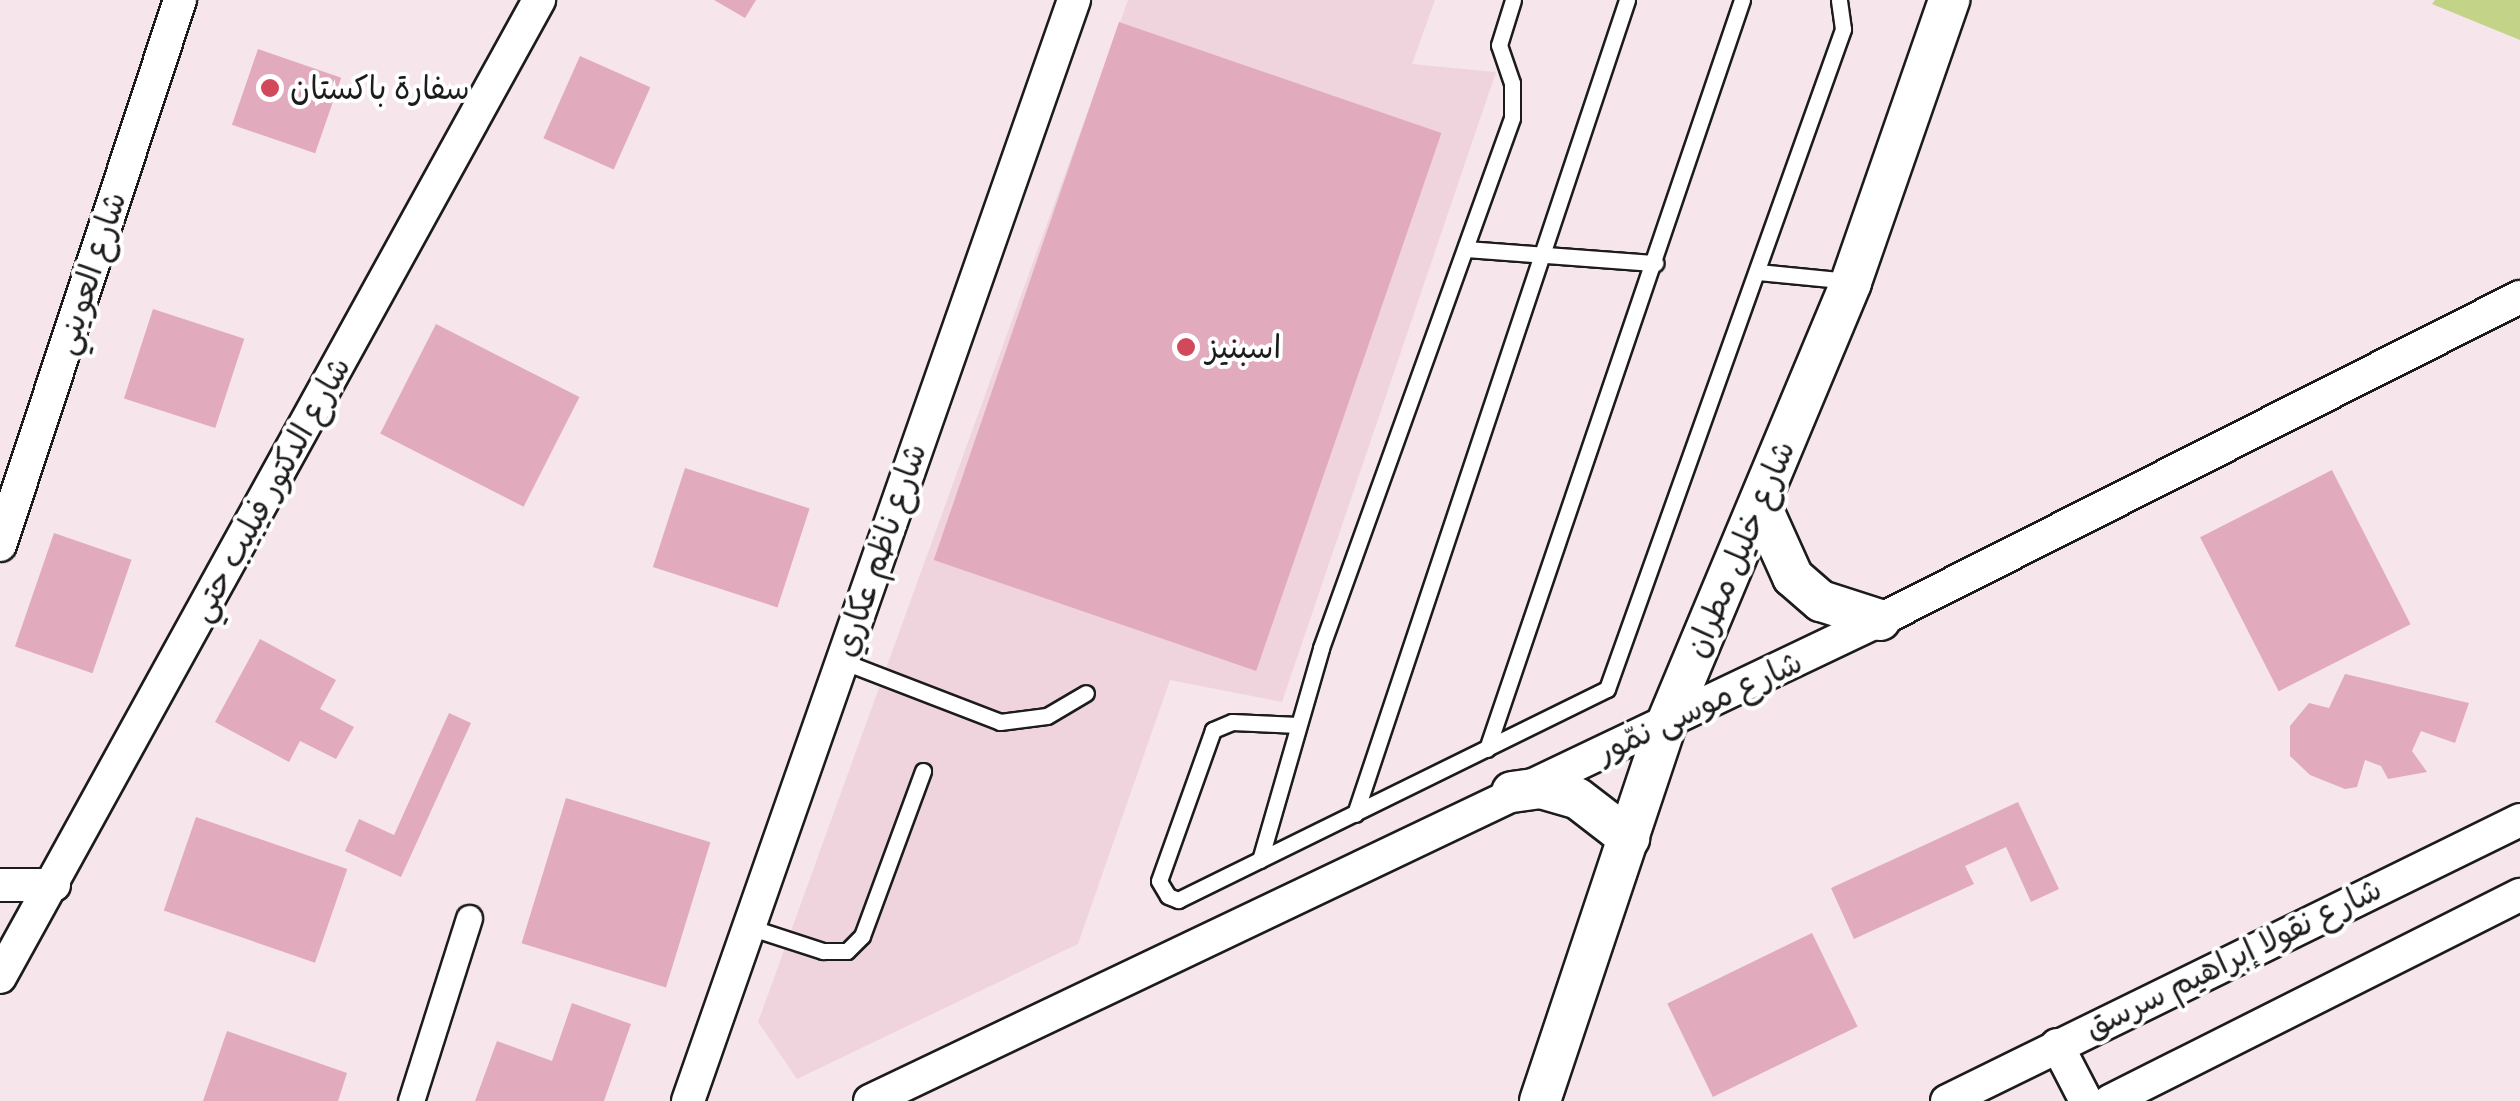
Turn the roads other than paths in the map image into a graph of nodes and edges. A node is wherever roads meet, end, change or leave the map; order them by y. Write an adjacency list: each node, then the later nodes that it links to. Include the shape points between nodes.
1 (180, 0): 16 (street, شارع العويني)
2 (539, 0): 29 (street, شارع الدكتور فيليب حتي)
3 (1074, 0): 18 (street, شارع ناظم عكاري)
4 (1513, 0): 9 (lane, via 1499,44 1512,84 1512,118)
5 (1627, 0): 10 (lane)
6 (1742, 0): 11 (lane)
7 (1839, 0): 12 (lane, via 1842,28)
8 (1949, 0): 13 (street, شارع خليل مطران)
9 (1467, 250): 10 (lane); 21 (lane)
10 (1542, 255): 11 (lane); 25 (lane)
11 (1655, 264): 22 (lane)
12 (1758, 272): 13 (lane); 22 (lane, via 1613,680 1600,694)
13 (1850, 282): 15 (street, شارع خليل مطران)
14 (2520, 297): 17 (street, شارع موسى نمّور)
15 (1760, 504): 17 (street, via 1793,577 1822,601); 20 (street, شارع خليل مطران)
16 (0, 545)
17 (1880, 620): 20 (street, شارع موسى نمّور)
18 (842, 661): 19 (lane, via 1000,722 1047,716); 33 (street, شارع ناظم عكاري)
19 (1086, 693)
20 (1666, 725): 24 (street, شارع موسى نمّور); 27 (street, شارع خليل مطران)
21 (1298, 726): 28 (lane); 28 (lane, via 1232,722 1213,730 1160,887 1178,900)
22 (1488, 749): 25 (lane)
23 (923, 770): 33 (lane, via 862,936 848,951 823,951)
24 (1512, 792): 27 (street, via 1541,788 1577,798); 38 (street, شارع موسى نمّور)
25 (1356, 814): 28 (lane)
26 (2520, 820): 35 (street, شارع نقولا إبراهيم سرسق)
27 (1629, 838): 39 (street, شارع خليل مطران)
28 (1260, 860)
29 (54, 885): 30 (street); 34 (street, شارع الدكتور فيليب حتي)
30 (0, 886)
31 (2520, 895): 42 (street)
32 (469, 918): 36 (street)
33 (749, 926): 37 (street, شارع ناظم عكاري)
34 (0, 978)
35 (2056, 1045): 40 (street, شارع نقولا إبراهيم سرسق); 41 (street)
36 (411, 1101)
37 (688, 1101)
38 (870, 1101)
39 (1540, 1101)
40 (1947, 1101)
41 (2086, 1101)
42 (2110, 1101)

